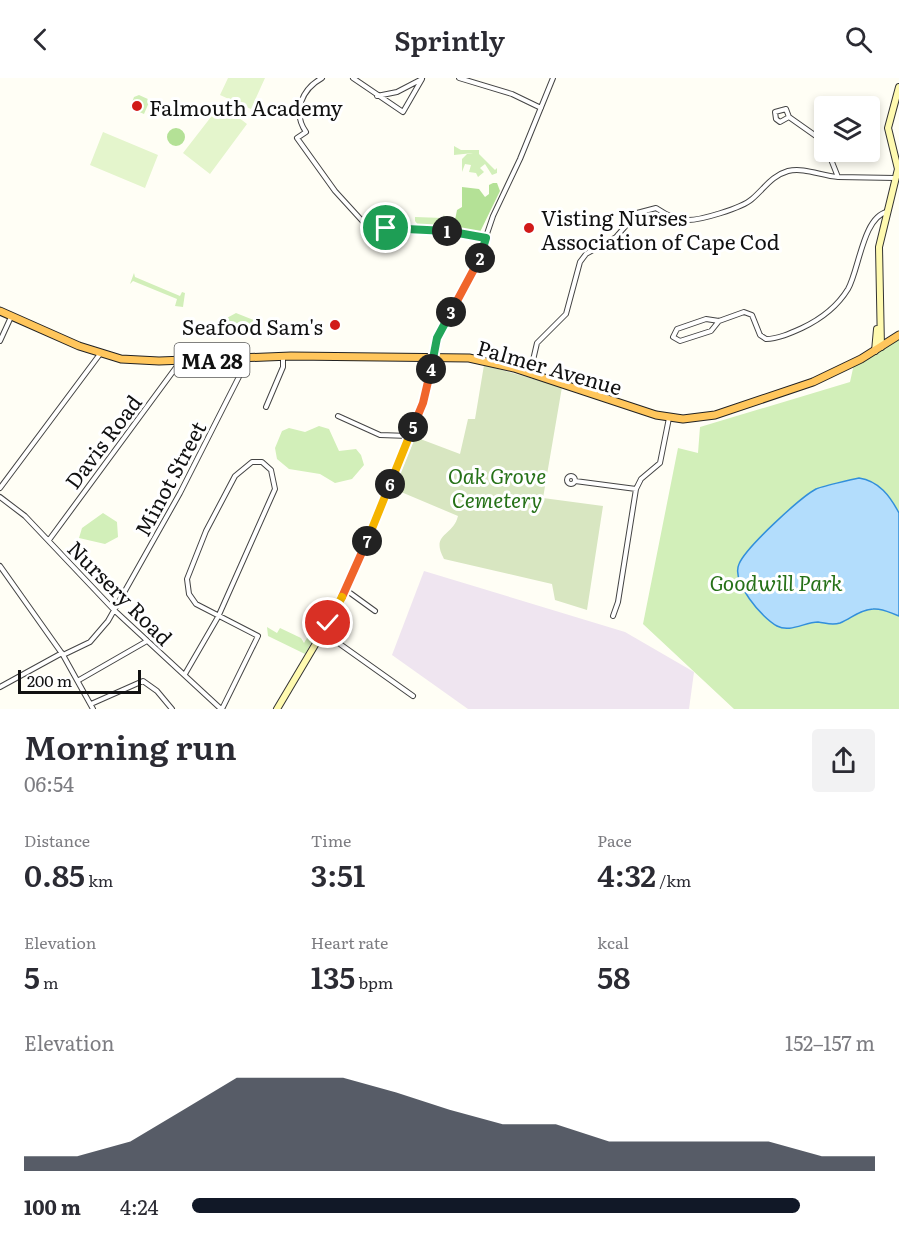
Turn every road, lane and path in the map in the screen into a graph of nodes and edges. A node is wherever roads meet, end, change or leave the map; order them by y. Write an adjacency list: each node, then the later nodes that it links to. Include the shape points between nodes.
1 (322, 78): 15 (street, via 302,99 300,116 306,132 297,138 358,219 369,226 459,232)
2 (353, 78): 7 (street)
3 (423, 78): 7 (street, via 397,92); 7 (street, via 403,112)
4 (459, 78): 8 (street, via 512,94)
5 (553, 78): 8 (street)
6 (899, 87): 13 (main road, via 888,128 898,169)
7 (377, 96)
8 (541, 108): 15 (street)
9 (789, 117): 10 (street)
10 (814, 135)
11 (832, 162): 12 (street)
12 (838, 177): 13 (street); 27 (street, via 787,171 763,186 750,201 695,220 675,218 656,208 637,213 616,237 586,254 580,262 566,314 537,343)
13 (896, 178): 14 (main road)
14 (888, 212): 18 (street, via 881,214 866,234 853,278 841,299 815,322 766,339 749,313); 21 (main road, via 879,248 882,321 875,339)
15 (486, 238): 25 (street, via 470,281 439,333)
16 (0, 311): 17 (highway, Palmer Avenue / MA 28)
17 (11, 316): 20 (street); 22 (highway, Palmer Avenue / MA 28)
18 (719, 321): 18 (street, via 700,321 677,329 673,337 680,341 711,331)
19 (899, 335): 21 (highway, MA 28)
20 (0, 341)
21 (878, 349): 30 (highway, Palmer Avenue / MA 28, via 813,382 734,409 699,418)
22 (100, 354): 26 (highway, Palmer Avenue / MA 28); 33 (street)
23 (283, 357): 24 (highway, Palmer Avenue / MA 28); 25 (highway, Palmer Avenue / MA 28); 28 (street, via 283,367)
24 (248, 358): 26 (highway, Palmer Avenue / MA 28); 39 (street, Minot Street, via 180,493)
25 (433, 359): 27 (highway, Palmer Avenue / MA 28, via 482,360); 31 (main road, via 425,395)
26 (180, 361): 36 (street, Davis Road)
27 (530, 373): 30 (highway, Palmer Avenue / MA 28)
28 (266, 407)
29 (338, 416): 31 (street, via 380,435)
30 (669, 418): 34 (street, via 660,463 641,479)
31 (409, 436): 38 (main road)
32 (575, 481): 34 (street)
33 (0, 488)
34 (636, 489): 41 (street)
35 (0, 497): 36 (street, Nursery Road)
36 (49, 540): 39 (street, Nursery Road)
37 (0, 566): 45 (street)
38 (346, 590): 40 (street); 43 (main road)
39 (114, 610): 44 (street, Nursery Road); 45 (street, Minot Street, via 94,639)
40 (375, 611)
41 (613, 616)
42 (218, 617): 42 (street, via 191,598 188,570 235,476 252,462 262,462 271,470 275,489); 46 (street); 52 (street, via 258,636)
43 (323, 632): 49 (street); 53 (main road)
44 (147, 641): 46 (street, Nursery Road); 47 (street)
45 (63, 654): 47 (street); 48 (street, Minot Street)
46 (185, 674): 52 (street, Nursery Road)
47 (79, 680): 50 (street)
48 (0, 687)
49 (413, 696)
50 (92, 707): 51 (street, via 143,681)
51 (172, 709)
52 (222, 709)
53 (277, 709)

